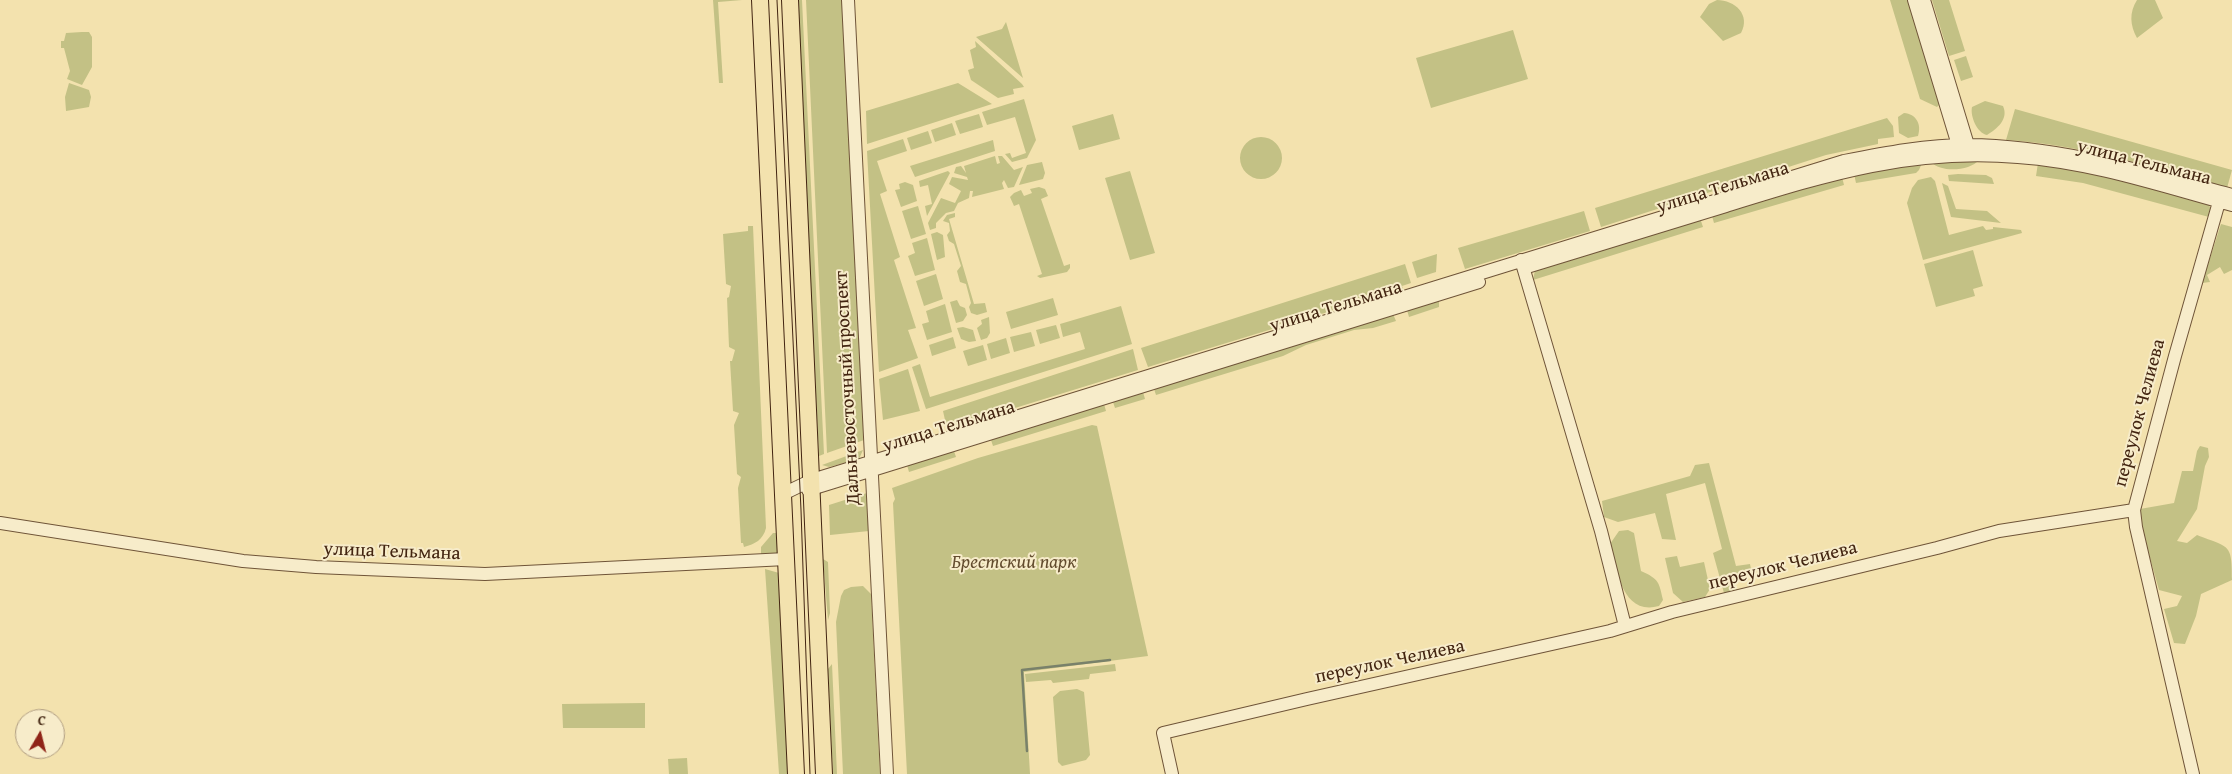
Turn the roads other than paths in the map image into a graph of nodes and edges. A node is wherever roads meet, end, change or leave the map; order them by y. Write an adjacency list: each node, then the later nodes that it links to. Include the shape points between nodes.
1 (760, 0): 12 (main road)
2 (790, 0): 11 (main road)
3 (848, 0): 10 (street, Дальневосточный проспект)
4 (1914, 0): 6 (street)
5 (1924, 0): 6 (street)
6 (1964, 148): 7 (street, улица Тельмана, via 2062,162); 9 (street, улица Тельмана, via 1891,152 1844,161)
7 (2224, 197): 8 (street, улица Тельмана); 13 (street, переулок Челиева)
8 (2232, 205)
9 (1522, 264): 10 (street, улица Тельмана); 16 (street, via 1601,530)
10 (872, 466): 11 (street, улица Тельмана); 19 (street, Дальневосточный проспект)
11 (812, 484): 12 (street, улица Тельмана); 18 (main road)
12 (783, 494): 15 (main road)
13 (2134, 510): 16 (street, переулок Челиева, via 1972,537); 21 (street)
14 (0, 523): 15 (street, улица Тельмана, via 243,561 316,568 485,574)
15 (786, 559): 17 (main road)
16 (1625, 626): 20 (street, переулок Челиева, via 1163,733)
17 (796, 774)
18 (824, 774)
19 (886, 774)
20 (1172, 774)
21 (2193, 774)

